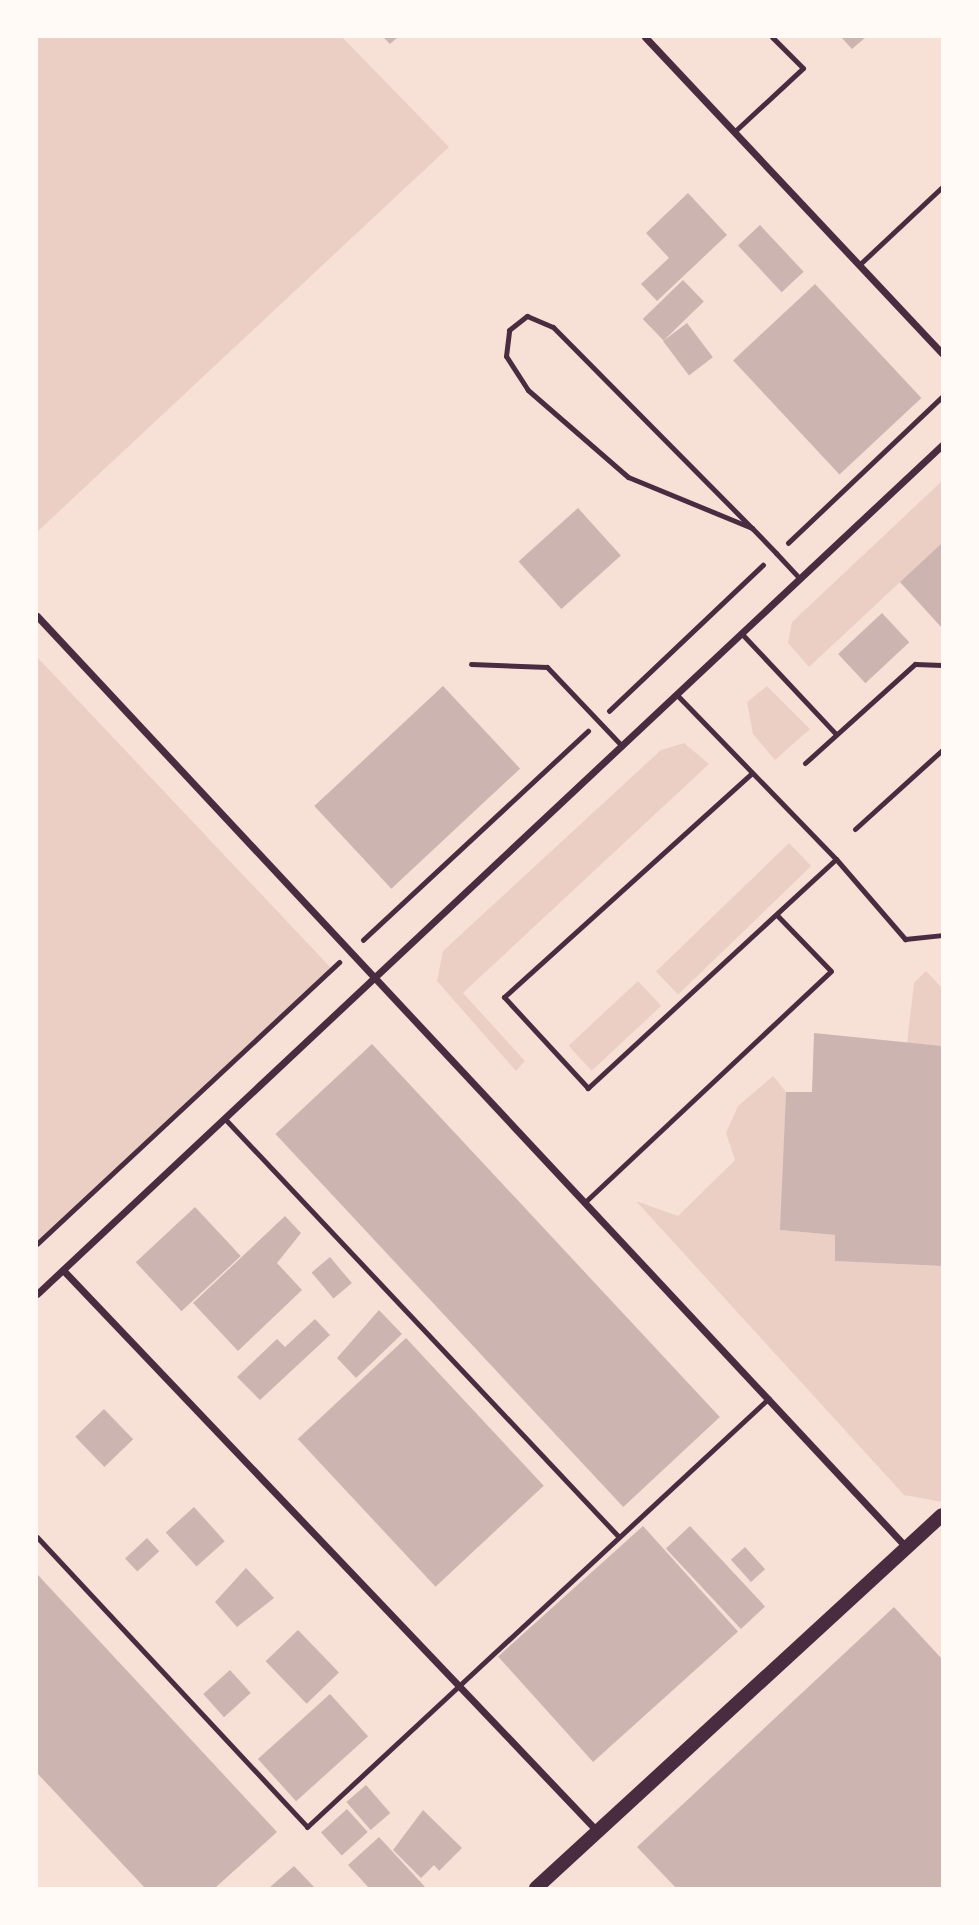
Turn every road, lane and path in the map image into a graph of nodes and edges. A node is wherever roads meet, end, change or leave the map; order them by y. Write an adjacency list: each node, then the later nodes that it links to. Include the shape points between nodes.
1 (645, 37): 3 (street)
2 (772, 37): 3 (lane, via 803,68)
3 (734, 132): 5 (street)
4 (942, 187): 5 (lane)
5 (859, 265): 6 (street)
6 (942, 353)
7 (942, 397): 10 (path)
8 (942, 445): 11 (street)
9 (752, 528): 9 (lane, via 554,327 527,316 509,330 506,356 528,390 628,477); 10 (lane)
10 (776, 553): 11 (lane); 17 (path)
11 (800, 579): 13 (street)
12 (37, 617): 27 (street)
13 (742, 634): 16 (street); 18 (lane)
14 (471, 664): 17 (lane, via 547,667)
15 (942, 664): 18 (lane, via 915,664)
16 (677, 695): 19 (street); 22 (lane)
17 (597, 722): 19 (lane); 27 (path)
18 (836, 734): 21 (lane)
19 (622, 746): 28 (street)
20 (942, 750): 23 (lane)
21 (804, 763)
22 (752, 773): 24 (lane); 25 (lane, via 504,997 588,1088)
23 (855, 829)
24 (835, 859): 25 (lane); 26 (lane, via 905,939)
25 (778, 915): 30 (lane, via 831,971)
26 (942, 935)
27 (349, 953): 28 (street); 31 (path)
28 (376, 977): 29 (street); 30 (street)
29 (226, 1120): 32 (street); 36 (lane)
30 (585, 1202): 34 (street)
31 (37, 1244)
32 (63, 1270): 33 (street); 39 (street)
33 (37, 1294)
34 (769, 1398): 36 (lane); 38 (street)
35 (942, 1516): 38 (main road)
36 (618, 1536): 39 (lane)
37 (37, 1537): 39 (lane, via 307,1827)
38 (907, 1548): 40 (main road)
39 (461, 1686): 40 (street)
40 (597, 1830): 41 (main road)
41 (536, 1888)

